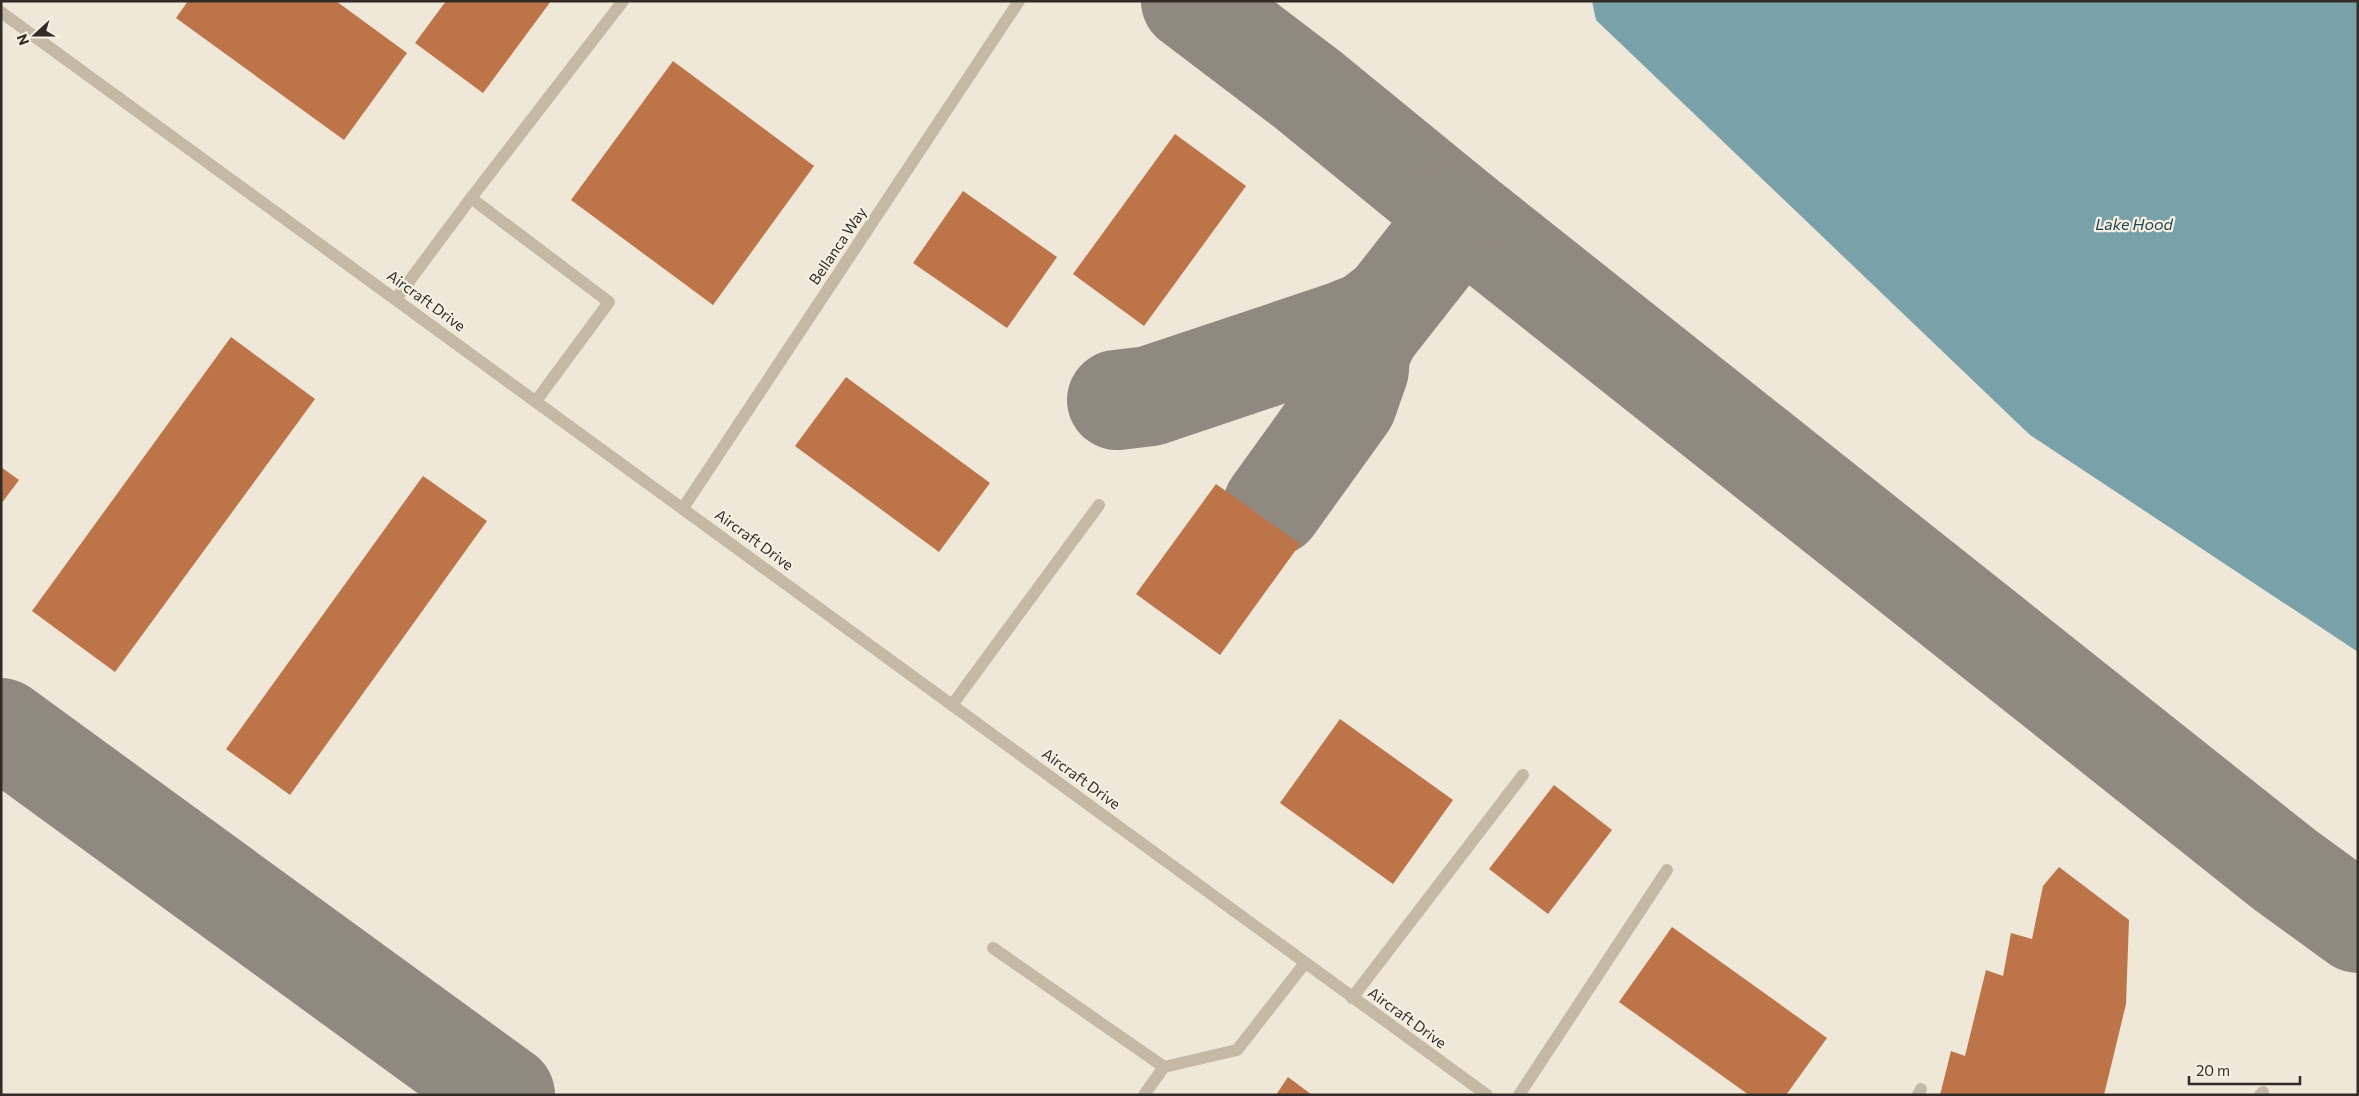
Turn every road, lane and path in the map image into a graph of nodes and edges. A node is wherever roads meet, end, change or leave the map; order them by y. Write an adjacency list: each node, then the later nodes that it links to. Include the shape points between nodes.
1 (623, 1): 4 (street)
2 (1020, 1): 8 (street, Bellanca Way)
3 (1, 12): 5 (street, Aircraft Drive)
4 (471, 198): 5 (street); 6 (street, via 608,302)
5 (396, 300): 6 (street, Aircraft Drive)
6 (536, 401): 8 (street, Aircraft Drive)
7 (1099, 505): 9 (street)
8 (683, 508): 9 (street, Aircraft Drive)
9 (952, 705): 13 (street, Aircraft Drive)
10 (1523, 775): 14 (street)
11 (1667, 870): 18 (street)
12 (993, 948): 15 (street)
13 (1305, 963): 14 (street, Aircraft Drive); 15 (street, via 1237,1050)
14 (1352, 998): 17 (street, Aircraft Drive)
15 (1164, 1067): 16 (street)
16 (1144, 1095)
17 (1487, 1095)
18 (1519, 1095)

